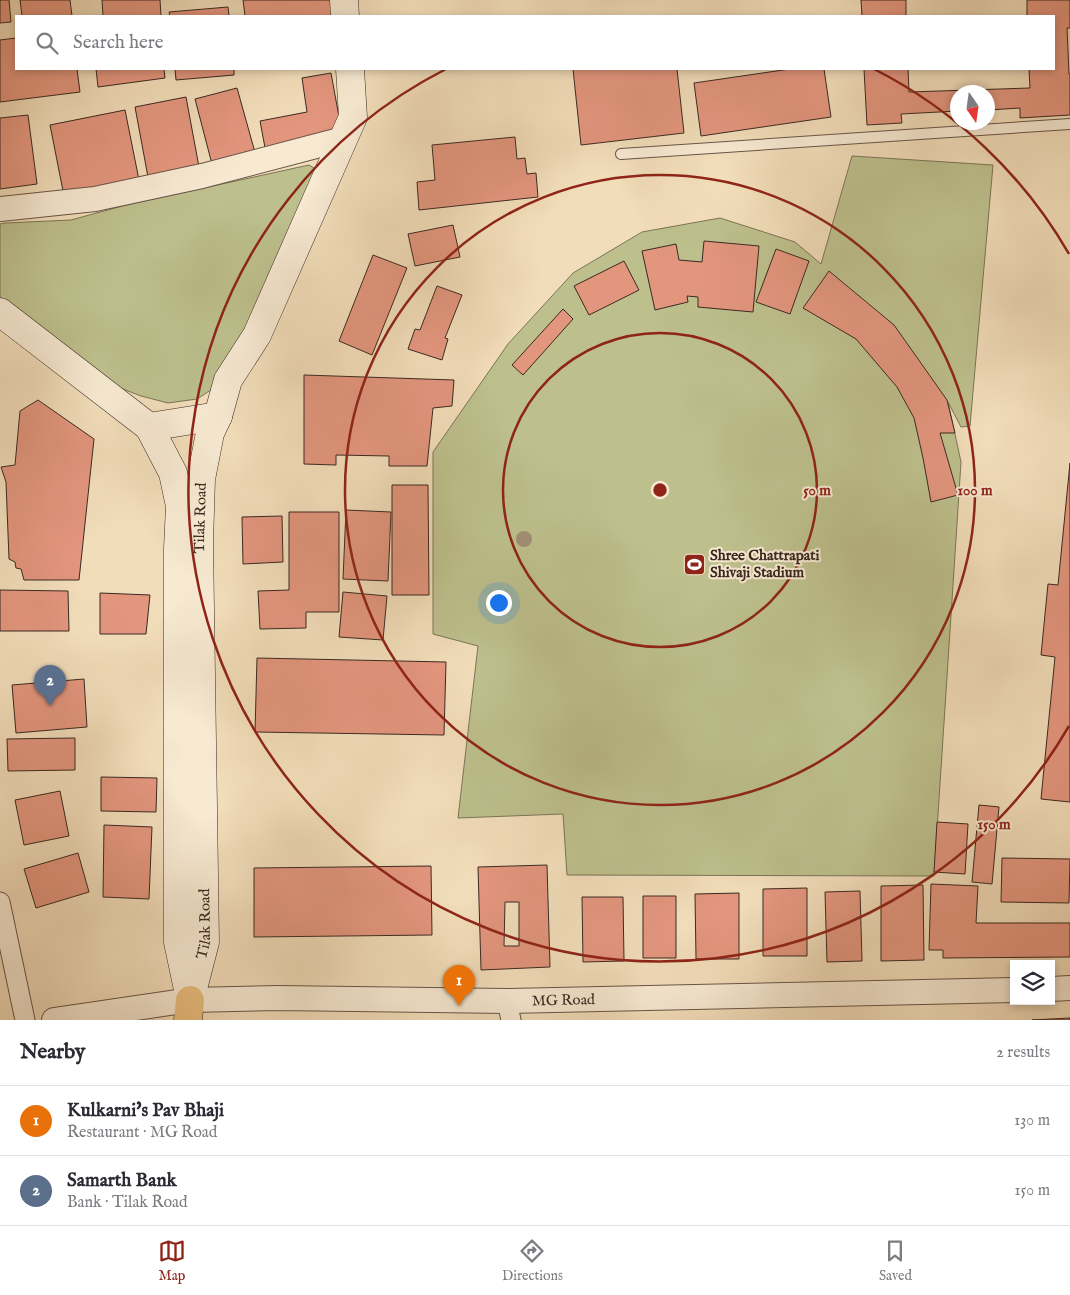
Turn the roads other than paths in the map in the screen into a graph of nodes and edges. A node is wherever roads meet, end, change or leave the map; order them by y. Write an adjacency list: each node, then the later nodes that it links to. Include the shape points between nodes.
1 (344, 0): 2 (main road)
2 (345, 15)
3 (350, 70): 5 (main road, Tilak Road, via 353,117)
4 (1070, 124): 6 (lane)
5 (343, 139): 7 (street, via 202,176 95,199); 9 (main road, Tilak Road, via 257,336 228,380)
6 (621, 154)
7 (0, 209)
8 (0, 312): 10 (main road, Tilak Road)
9 (218, 416): 10 (main road); 15 (main road, Tilak Road, via 210,433 201,479 204,942)
10 (149, 427): 15 (main road, Tilak Road, via 173,473 180,506 178,942)
11 (0, 902): 17 (street)
12 (1070, 988): 13 (street)
13 (1055, 989)
14 (1010, 990): 16 (street, MG Road)
15 (189, 1010): 16 (street, MG Road, via 278,998); 18 (street, MG Road)
16 (509, 1010)
17 (25, 1020)
18 (54, 1020)

